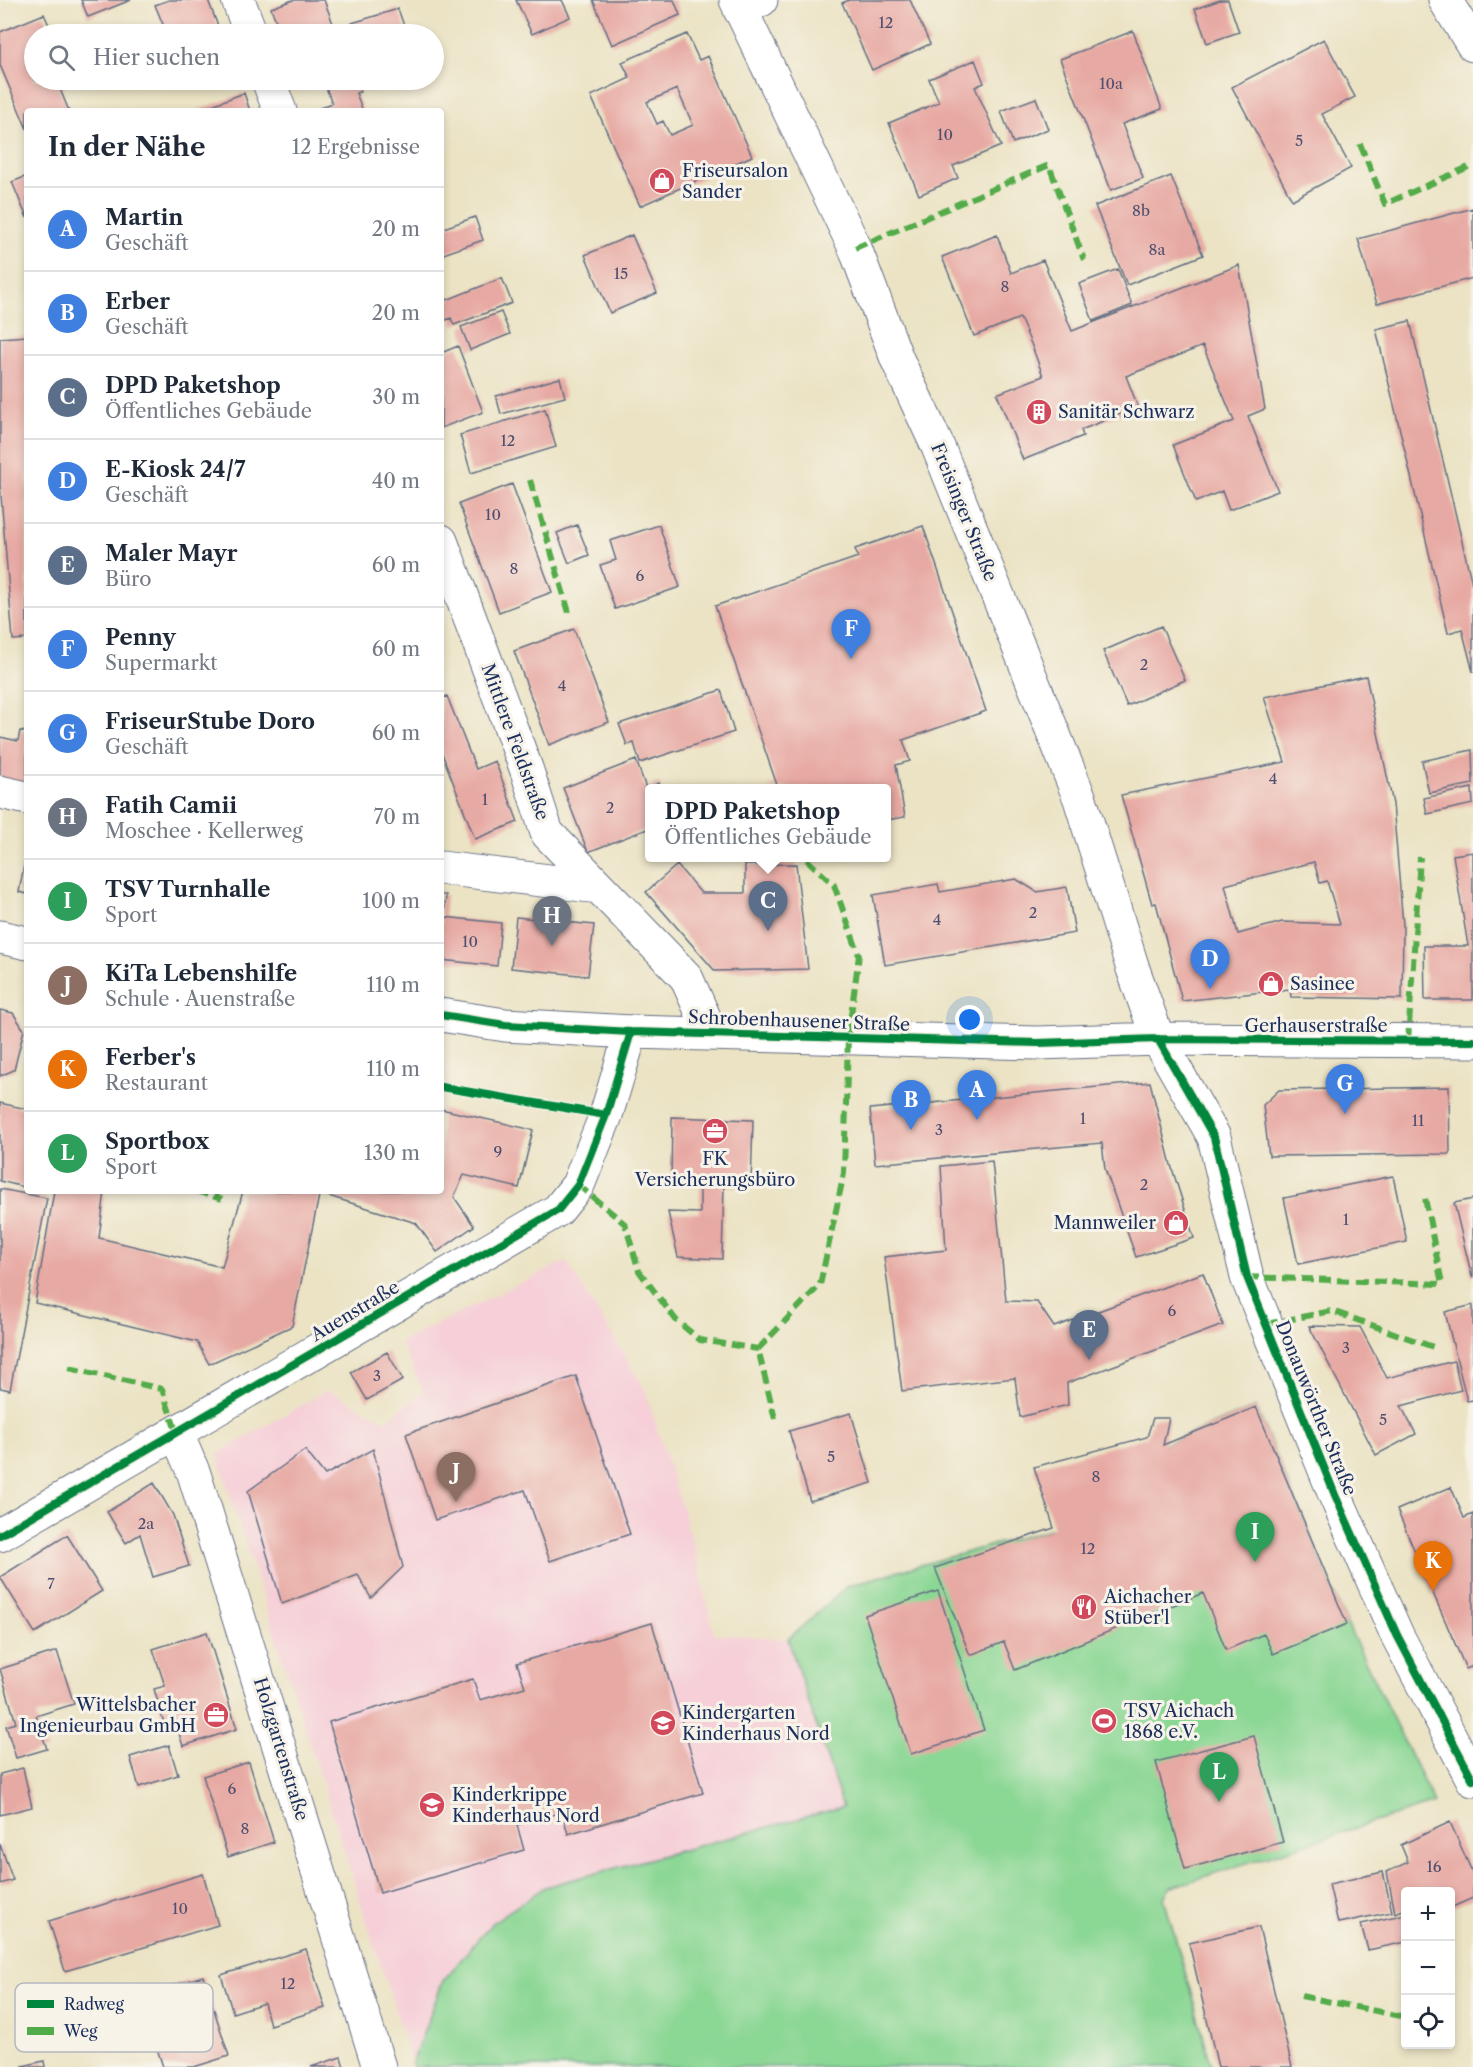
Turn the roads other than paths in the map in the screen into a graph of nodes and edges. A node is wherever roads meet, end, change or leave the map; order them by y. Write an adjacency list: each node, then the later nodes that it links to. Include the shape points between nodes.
1 (238, 0): 4 (main road)
2 (1445, 0): 5 (main road)
3 (746, 3): 18 (main road, Freisinger Straße, via 855,248 897,359 938,447 1066,762)
4 (247, 24)
5 (1473, 45)
6 (272, 90): 7 (main road)
7 (279, 108)
8 (444, 549): 12 (main road, Mittlere Feldstraße, via 547,833)
9 (0, 792): 10 (main road)
10 (24, 797)
11 (444, 868): 12 (main road)
12 (599, 887): 17 (main road, Mittlere Feldstraße, via 686,977)
13 (0, 937): 14 (main road)
14 (24, 942)
15 (444, 1016): 16 (main road, Schrobenhausener Straße, via 505,1026)
16 (632, 1032): 17 (main road, Schrobenhausener Straße); 20 (main road, Auenstraße, via 606,1115 578,1185 558,1210)
17 (711, 1033): 18 (main road, Schrobenhausener Straße, via 1038,1043)
18 (1158, 1039): 19 (main road, Gerhauserstraße); 22 (main road, Donauwörther Straße, via 1214,1137 1247,1277 1335,1495 1397,1635)
19 (1473, 1041)
20 (177, 1434): 21 (main road, Auenstraße); 23 (main road, Holzgartenstraße, via 198,1485)
21 (0, 1535)
22 (1473, 1780)
23 (379, 2067)

